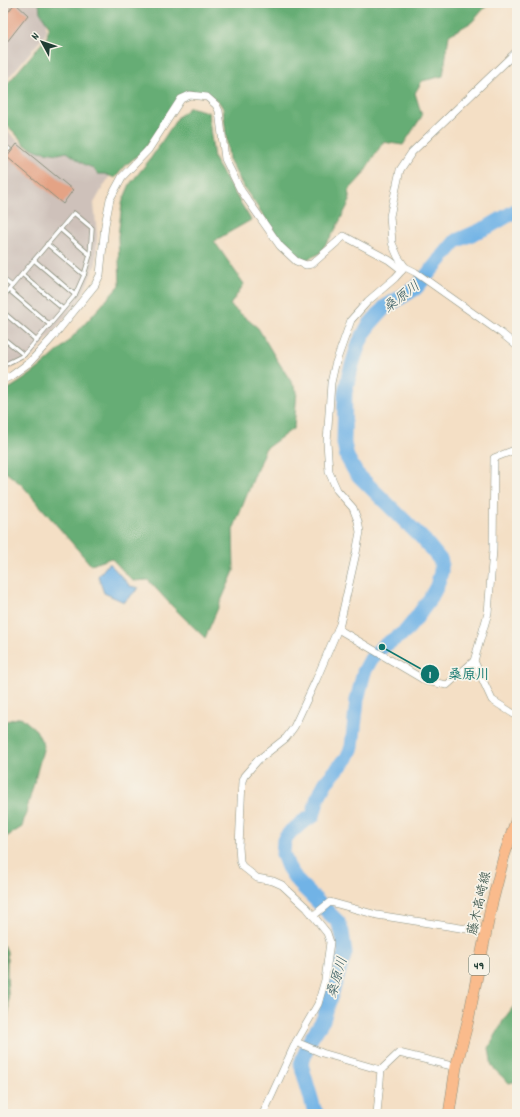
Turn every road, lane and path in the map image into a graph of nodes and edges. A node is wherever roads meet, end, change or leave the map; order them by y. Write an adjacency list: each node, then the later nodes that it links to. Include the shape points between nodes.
1 (517, 51): 8 (street, via 402,164 390,216 392,243)
2 (3, 145): 3 (lane)
3 (9, 149)
4 (60, 229): 5 (lane); 6 (lane); 6 (lane, via 74,212 92,228)
5 (47, 244): 7 (lane); 10 (lane)
6 (90, 255): 10 (lane)
7 (34, 260): 9 (lane); 14 (lane)
8 (403, 269): 21 (street, via 415,272); 24 (street, via 344,236 312,264 306,265 296,261 280,246 240,189 230,170 225,159 216,105 207,97 190,95 181,99 148,150 122,177 110,199 100,275 95,285 58,332 30,362); 26 (street, via 351,320 331,383 327,442 329,472 337,490 353,508 360,532)
9 (22, 274): 12 (lane); 16 (lane)
10 (84, 275): 14 (lane)
11 (3, 278): 12 (lane)
12 (12, 286): 13 (lane)
13 (9, 290): 15 (lane); 18 (lane)
14 (76, 295): 16 (lane)
15 (3, 297)
16 (63, 309): 18 (lane)
17 (3, 312): 20 (lane)
18 (50, 325): 20 (lane)
19 (3, 338): 22 (lane)
20 (37, 341): 22 (lane)
21 (517, 346)
22 (24, 355): 23 (lane)
23 (3, 364)
24 (3, 380)
25 (517, 448): 27 (street, via 494,458 493,550 488,613)
26 (338, 629): 27 (street, via 426,681 447,685); 30 (street, via 294,727 286,738 258,760 242,781 239,847 242,866 257,878 282,885)
27 (474, 661): 28 (street, via 492,700)
28 (517, 716)
29 (517, 818): 31 (main road, 藤木高崎線 / 49, via 504,856)
30 (313, 916): 31 (street, via 330,902 377,915); 32 (street, via 327,933 330,942 318,1004)
31 (486, 932): 33 (main road, 藤木高崎線 / 49)
32 (296, 1042): 34 (street, via 322,1053); 35 (street)
33 (456, 1067): 34 (street, via 399,1053); 37 (main road, 藤木高崎線 / 49)
34 (381, 1070): 36 (street)
35 (263, 1114)
36 (377, 1114)
37 (449, 1114)

